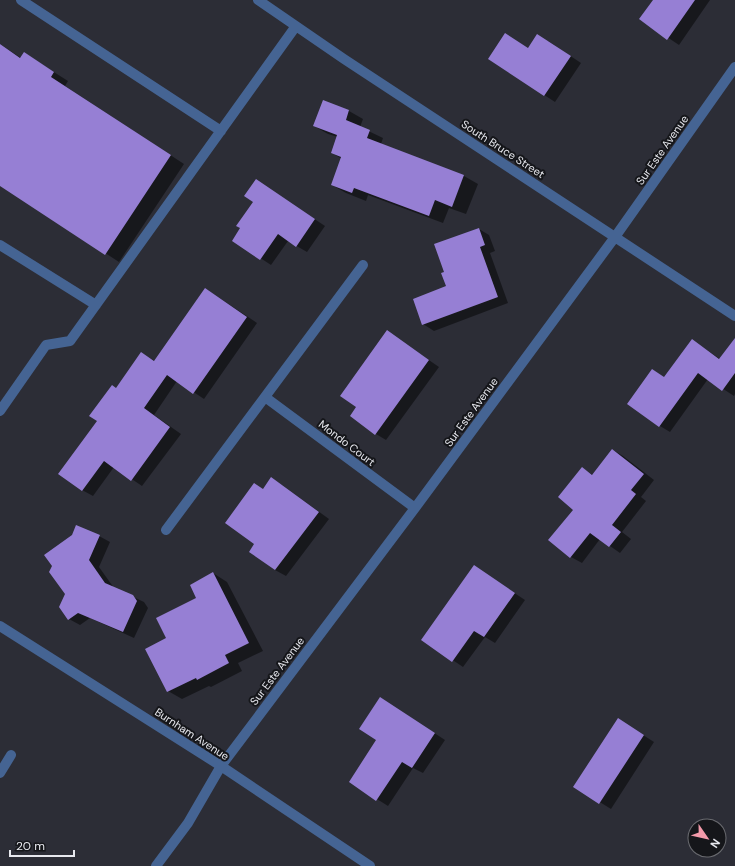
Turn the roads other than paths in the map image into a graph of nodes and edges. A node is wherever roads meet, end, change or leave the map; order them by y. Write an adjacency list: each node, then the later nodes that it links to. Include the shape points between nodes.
1 (21, 0): 5 (street)
2 (258, 0): 3 (street, South Bruce Street)
3 (296, 26): 5 (street); 6 (street, South Bruce Street)
4 (735, 68): 6 (street, Sur Este Avenue)
5 (221, 132): 9 (street)
6 (615, 237): 10 (street, South Bruce Street); 13 (street, Sur Este Avenue)
7 (0, 245): 9 (street)
8 (363, 265): 11 (street)
9 (96, 305): 12 (street, via 70,341 46,345)
10 (735, 316)
11 (265, 397): 13 (street, Mondo Court); 14 (street)
12 (0, 411)
13 (415, 508): 17 (street, Sur Este Avenue)
14 (166, 530)
15 (0, 626): 17 (street, Burnham Avenue)
16 (11, 755): 18 (street)
17 (221, 766): 19 (street, Sur Este Avenue, via 188,824); 20 (street, Burnham Avenue)
18 (0, 773)
19 (156, 866)
20 (370, 866)

